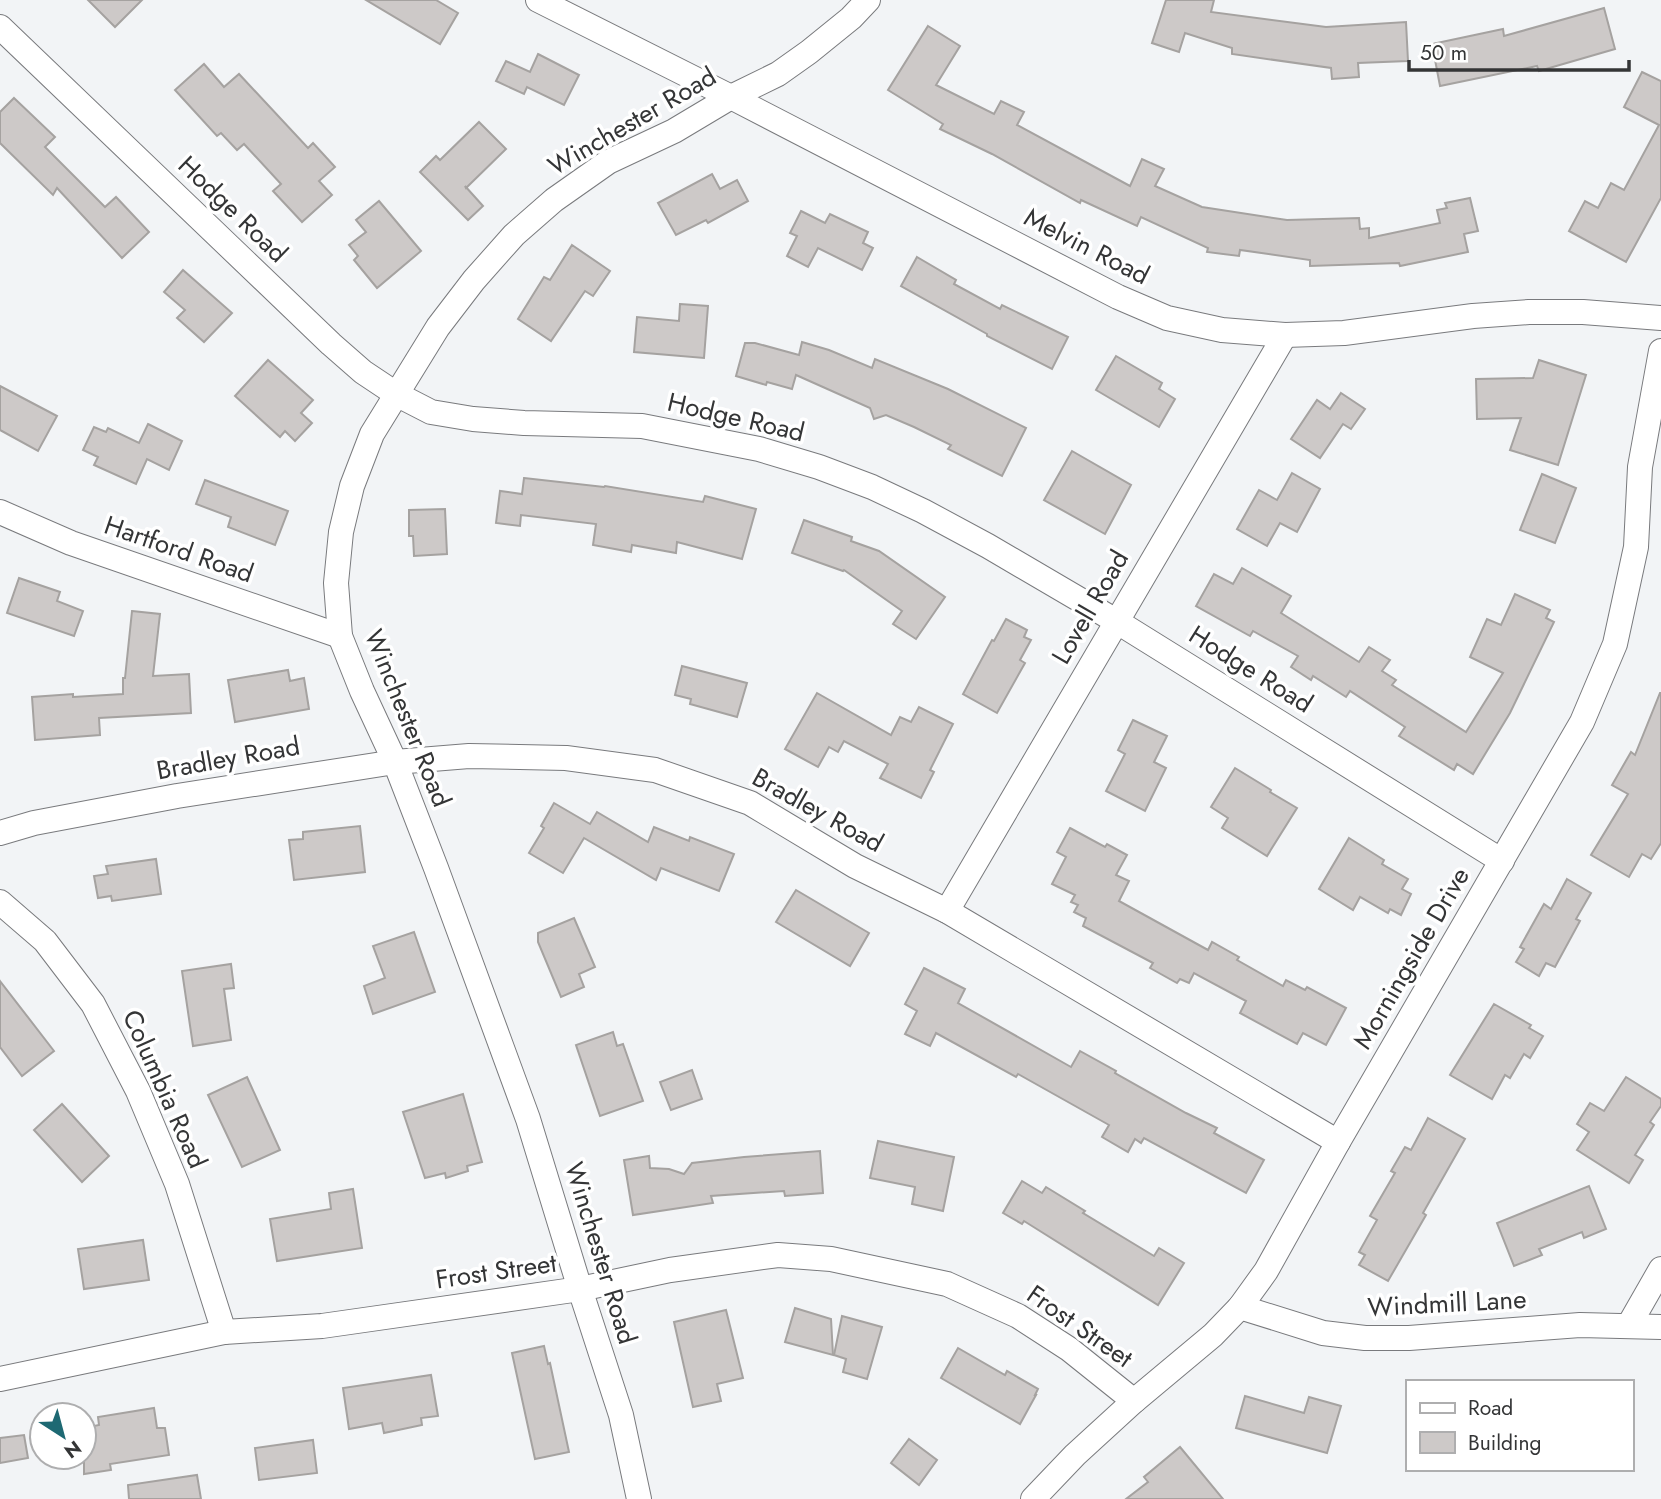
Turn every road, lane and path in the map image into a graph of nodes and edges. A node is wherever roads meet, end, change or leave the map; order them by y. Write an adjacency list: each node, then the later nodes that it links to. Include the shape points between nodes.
1 (538, 0): 4 (street, Melvin Road)
2 (869, 0): 4 (street, Winchester Road, via 778,74)
3 (0, 27): 8 (street, Hodge Road, via 331,344)
4 (731, 97): 6 (street, Melvin Road, via 1118,297 1167,318 1222,330); 8 (street, Winchester Road, via 608,162 514,235 438,327)
5 (1661, 318): 6 (street, Melvin Road, via 1529,312 1344,333)
6 (1285, 335): 10 (street, Lovell Road)
7 (1661, 351): 14 (street, Morningside Drive, via 1640,467 1636,547 1615,644 1582,722)
8 (396, 394): 10 (street, Hodge Road, via 431,412 463,418 642,426 759,449 819,467 923,511); 11 (street, Winchester Road, via 372,434 341,531 336,583)
9 (0, 512): 11 (street, Hartford Road, via 71,543)
10 (1116, 621): 14 (street, Hodge Road); 16 (street, Lovell Road)
11 (340, 636): 12 (street, Winchester Road)
12 (395, 762): 13 (street, Bradley Road, via 177,796); 16 (street, Bradley Road, via 469,756 566,758 655,771 750,803 855,866); 19 (street, Winchester Road, via 528,1119)
13 (0, 833)
14 (1502, 861): 17 (street, Morningside Drive)
15 (0, 902): 23 (street, Columbia Road, via 45,941 93,1004 138,1091 177,1184)
16 (947, 911): 17 (street, Bradley Road)
17 (1338, 1142): 20 (street, Morningside Drive, via 1266,1271)
18 (1661, 1269): 21 (street)
19 (580, 1289): 23 (street, Frost Street, via 322,1326); 25 (street, Frost Street, via 778,1255 831,1259 947,1284 1018,1316 1069,1349); 26 (street, Winchester Road, via 621,1415)
20 (1240, 1307): 21 (street, Windmill Lane, via 1323,1333 1365,1338); 25 (street, Morningside Drive)
21 (1629, 1325): 22 (street, Windmill Lane)
22 (1661, 1327)
23 (224, 1332): 24 (street, Frost Street)
24 (0, 1379)
25 (1134, 1401): 27 (street, Morningside Drive)
26 (639, 1499)
27 (1033, 1499)

